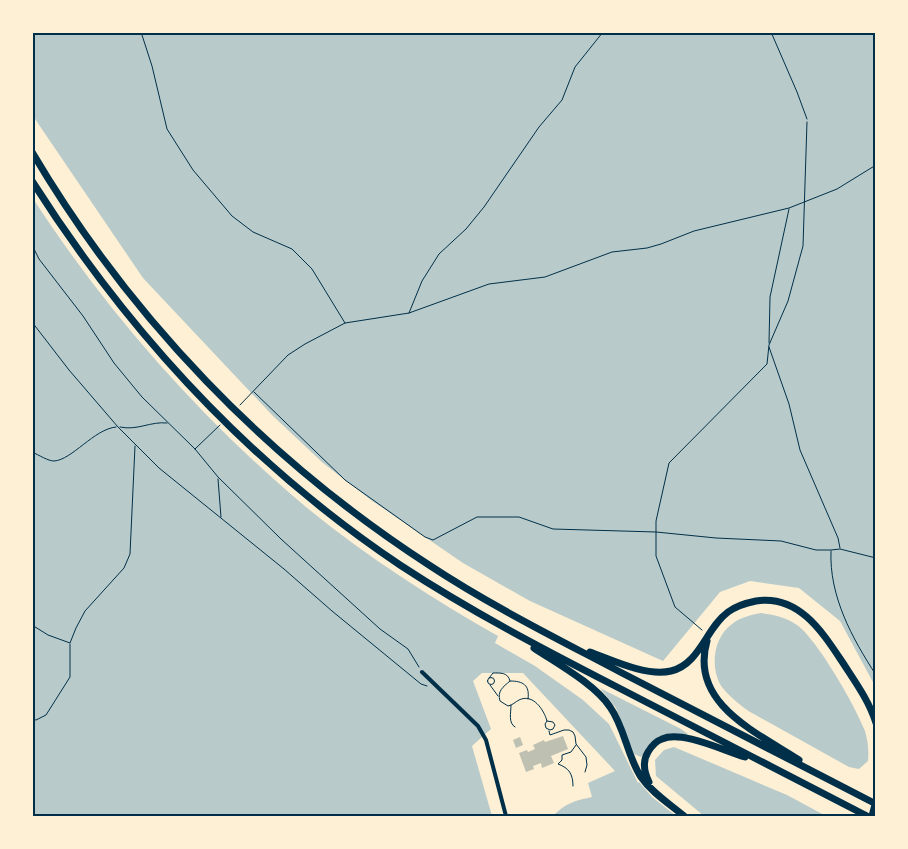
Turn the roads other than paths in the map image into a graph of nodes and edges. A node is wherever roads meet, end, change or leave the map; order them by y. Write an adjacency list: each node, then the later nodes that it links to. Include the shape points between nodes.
1 (32, 152): 5 (highway, via 68,209 158,329 244,418 314,481 398,544 481,597)
2 (32, 181): 3 (highway, via 114,298 162,356 233,429 303,491 374,546)
3 (501, 626): 8 (highway); 10 (highway, via 607,702 638,771)
4 (708, 635): 5 (highway, via 684,664 661,673 638,669); 7 (highway, via 726,614 745,604 770,601 793,607 810,619 831,645 861,690); 9 (highway, via 703,658 705,675 717,701 733,716)
5 (566, 644): 9 (highway)
6 (422, 672): 12 (street, via 478,726 486,740)
7 (876, 723)
8 (766, 764): 10 (highway, via 689,739 668,737 655,743 644,761 645,774); 14 (highway)
9 (832, 782): 11 (highway)
10 (656, 792): 13 (highway)
11 (876, 802): 15 (highway)
12 (506, 816)
13 (684, 816)
14 (865, 816)
15 (872, 816)

